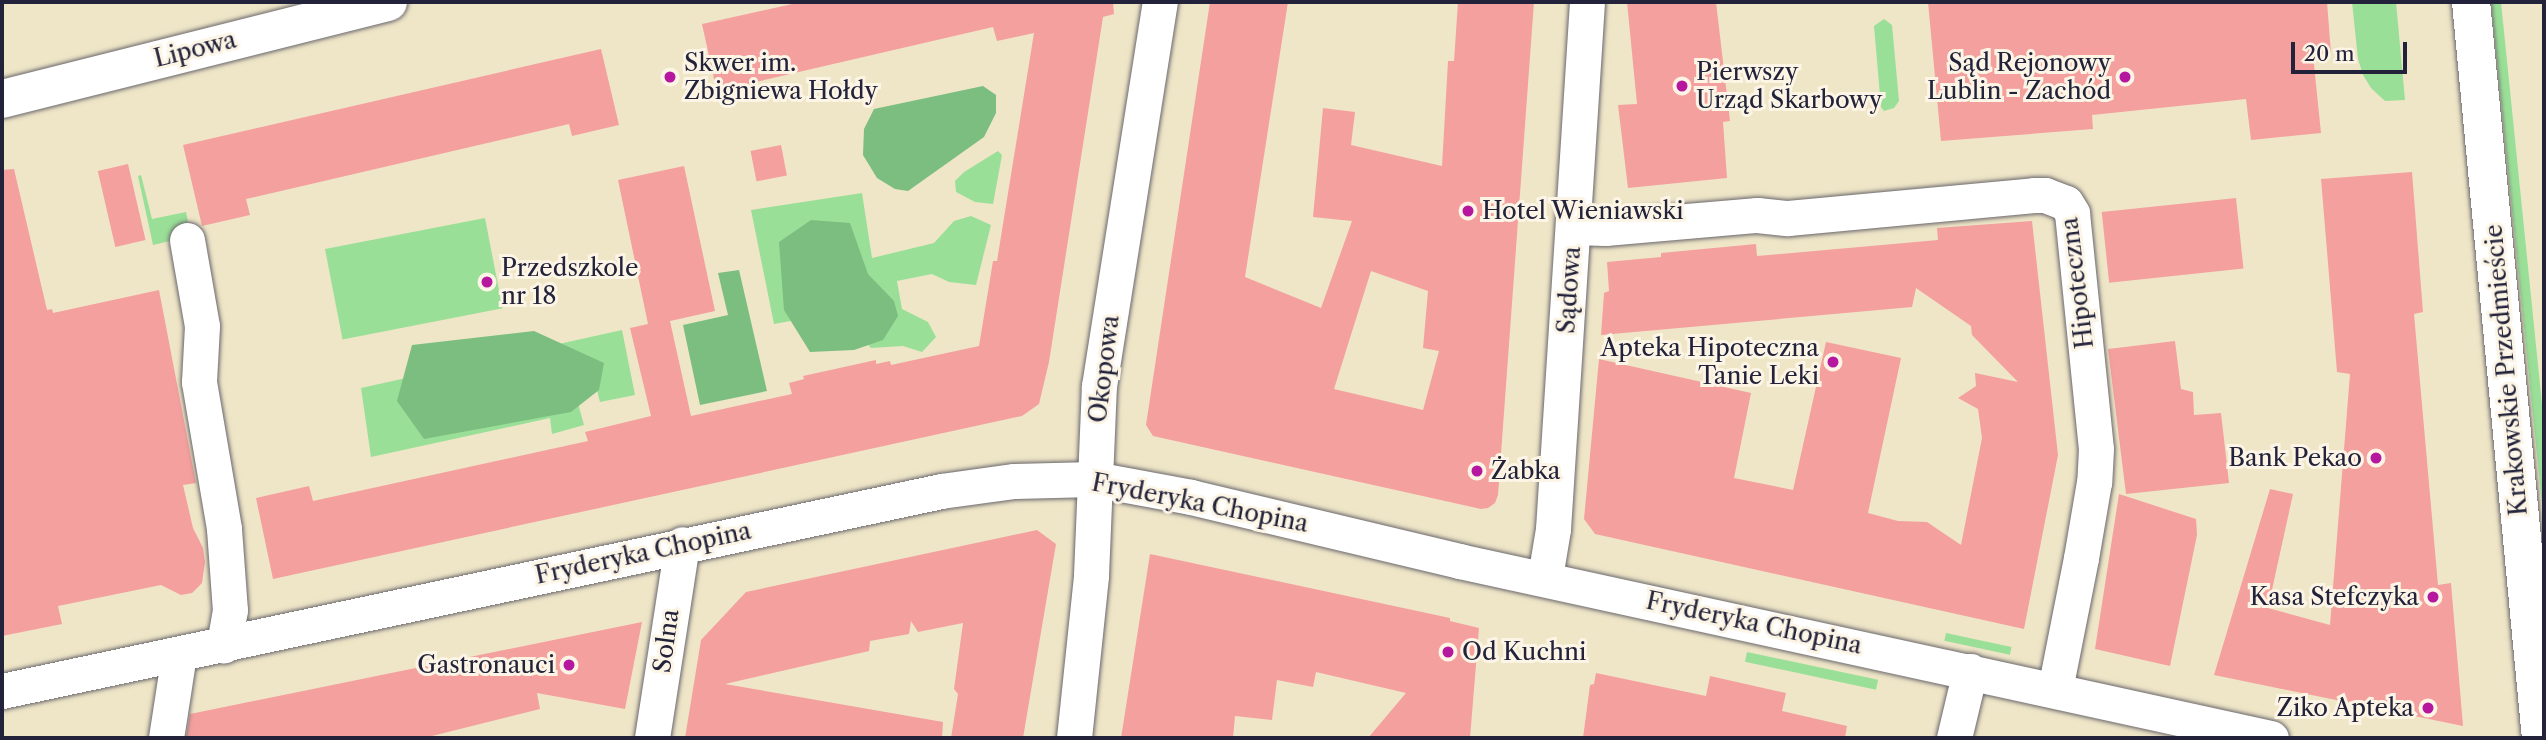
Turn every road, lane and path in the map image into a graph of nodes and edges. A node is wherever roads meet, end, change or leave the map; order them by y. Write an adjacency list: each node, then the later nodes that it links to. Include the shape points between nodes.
1 (388, 2): 5 (street, Lipowa)
2 (1160, 2): 8 (street, Okopowa, via 1099,386)
3 (1587, 2): 6 (street, Sądowa)
4 (2471, 2): 21 (street, Krakowskie Przedmieście)
5 (2, 99)
6 (1573, 227): 10 (street, Sądowa, via 1553,529); 14 (street, Hipoteczna, via 1757,215 1788,218 2034,195 2066,203 2072,213 2096,449)
7 (187, 240): 11 (street, via 202,327 199,383 224,529 230,610)
8 (1094, 479): 9 (street, Fryderyka Chopina, via 1014,481 941,491); 10 (street, Fryderyka Chopina); 18 (street, Okopowa, via 1091,575)
9 (682, 544): 11 (street, Fryderyka Chopina); 17 (street, Solna)
10 (1545, 577): 13 (street, Fryderyka Chopina)
11 (224, 645): 12 (street, Fryderyka Chopina)
12 (179, 654): 15 (street, Fryderyka Chopina); 16 (street)
13 (1970, 671): 14 (street, Fryderyka Chopina); 19 (street)
14 (2055, 689): 20 (street, Fryderyka Chopina)
15 (2, 691)
16 (166, 738)
17 (652, 738)
18 (1074, 738)
19 (1954, 738)
20 (2271, 738)
21 (2541, 738)

